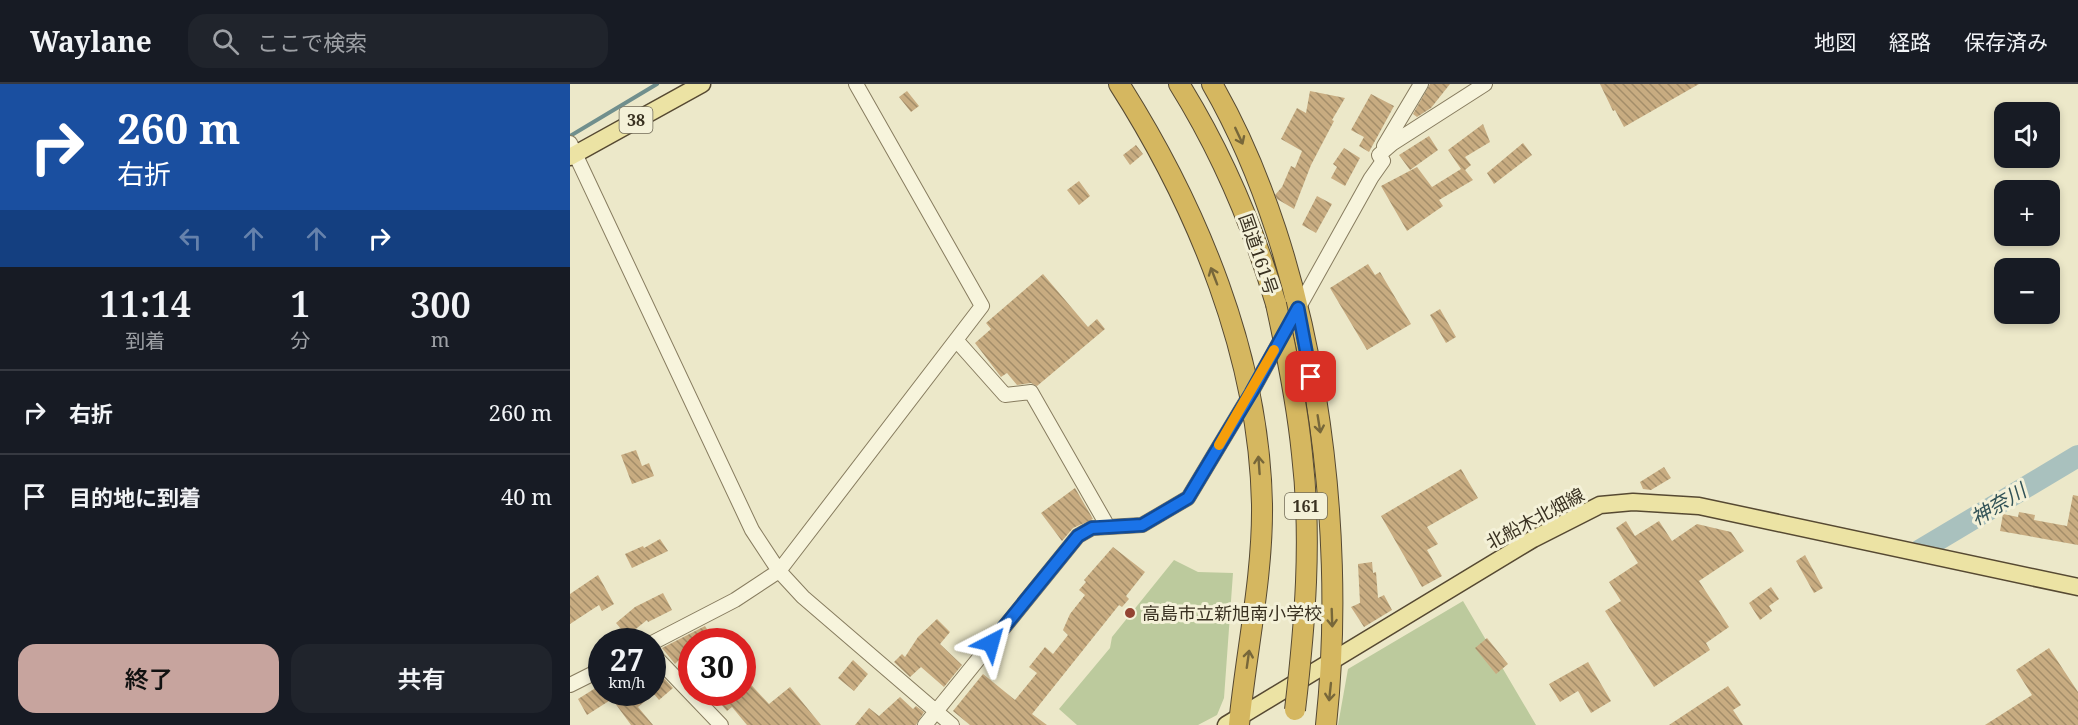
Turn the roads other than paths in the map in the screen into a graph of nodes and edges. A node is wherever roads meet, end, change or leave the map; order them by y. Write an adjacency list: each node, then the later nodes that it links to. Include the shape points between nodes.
1 (702, 84): 8 (main road, 38)
2 (856, 84): 11 (street, via 982,306)
3 (1119, 84): 12 (highway, one-way to 3, via 1204,248 1168,168)
4 (1179, 84): 22 (highway, 国道161号 / 161, bridge, via 1228,174 1257,243 1276,304 1297,414 1305,503 1305,626)
5 (1212, 84): 10 (highway, one-way to 10, via 1256,173)
6 (1421, 84): 9 (street)
7 (1485, 84): 9 (street)
8 (572, 151): 14 (street, via 752,530)
9 (1379, 155): 10 (street, via 1383,161)
10 (1298, 308): 12 (street); 17 (highway, one-way to 17, via 1319,424 1329,509)
11 (957, 341): 13 (street, via 1005,395 1030,392); 14 (street)
12 (1251, 393): 13 (street, via 1188,498 1142,525); 23 (highway, one-way to 12, via 1252,627 1262,506)
13 (1107, 525): 21 (street, via 1078,536)
14 (779, 571): 16 (street); 21 (street, via 824,617)
15 (2078, 587): 17 (main road, 北船木北畑線, via 1699,507 1633,502 1600,505 1533,539)
16 (666, 637)
17 (1333, 660): 23 (main road, 北船木北畑線); 27 (highway, one-way to 27)
18 (666, 667): 24 (street)
19 (588, 676): 20 (street)
20 (570, 685)
21 (936, 713): 25 (street); 26 (street)
22 (1294, 718)
23 (1234, 722)
24 (722, 725)
25 (925, 725)
26 (951, 725)
27 (1326, 725)

